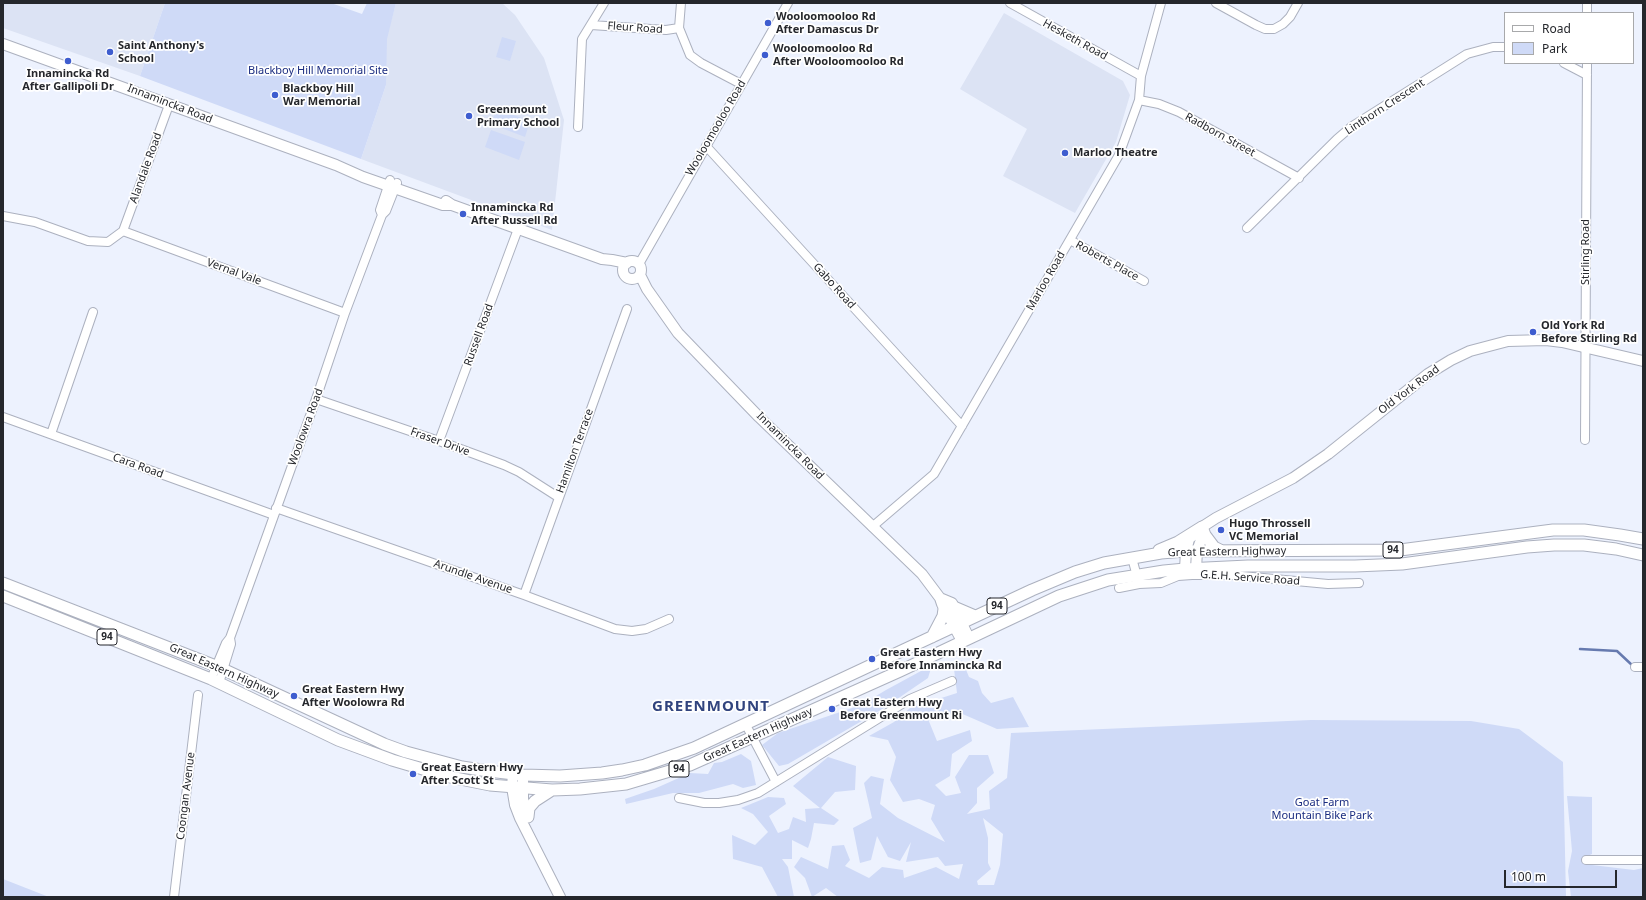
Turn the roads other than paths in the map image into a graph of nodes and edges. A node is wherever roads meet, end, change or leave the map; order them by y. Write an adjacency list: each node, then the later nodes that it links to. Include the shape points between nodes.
1 (604, 3): 8 (street)
2 (681, 3): 9 (street)
3 (788, 3): 16 (street, Wooloomooloo Road)
4 (1010, 3): 15 (street, Hesketh Road)
5 (1161, 3): 15 (street, Marloo Road)
6 (1216, 3): 7 (street, via 1265,29 1274,29 1283,24)
7 (1298, 3)
8 (591, 25): 9 (street, Fleur Road, via 666,30); 19 (street, via 582,39)
9 (679, 28): 16 (street, via 690,54 701,63)
10 (3, 44): 18 (main road, Innamincka Road)
11 (1504, 47): 21 (street, Linthorn Crescent, via 1493,47 1467,54 1350,127)
12 (1566, 64): 14 (street)
13 (1587, 64): 14 (street, Stirling Road)
14 (1587, 75): 34 (street, Stirling Road)
15 (1141, 76): 17 (street, Marloo Road)
16 (741, 84): 20 (street, Wooloomooloo Road)
17 (1139, 100): 21 (street, Radborn Street, via 1179,112); 27 (street, Marloo Road, via 1119,155)
18 (169, 105): 22 (main road, Innamincka Road, via 336,165 366,171); 26 (street, Alandale Road)
19 (578, 127)
20 (706, 146): 28 (street, Wooloomooloo Road, via 644,253); 38 (street, Gabo Road)
21 (1299, 178): 24 (street, Linthorn Crescent)
22 (393, 184): 25 (main road, Innamincka Road, via 445,200 452,205); 33 (street, Woolowra Road, via 386,211 382,215)
23 (3, 216): 26 (street, via 35,222 88,241 108,242)
24 (1248, 228)
25 (518, 229): 28 (main road, Innamincka Road, via 602,259 608,265); 41 (street, Russell Road)
26 (123, 231): 33 (street, Vernal Vale)
27 (1070, 240): 30 (street, Roberts Place); 38 (street, Marloo Road)
28 (631, 265): 29 (main road, via 641,269); 29 (main road, Innamincka Road, via 628,277)
29 (638, 276): 44 (main road, Innamincka Road, via 642,288 647,289 678,333)
30 (1144, 281)
31 (627, 309): 42 (street, Hamilton Terrace)
32 (93, 312): 39 (street)
33 (345, 313): 36 (street, Woolowra Road)
34 (1586, 347): 35 (main road, Old York Road); 40 (street, Stirling Road); 45 (main road, Old York Road, via 1530,339 1470,350 1428,374 1328,454 1293,478)
35 (1643, 361)
36 (316, 399): 41 (street, Fraser Drive); 43 (street, Woolowra Road)
37 (3, 417): 39 (street, Cara Road)
38 (962, 426): 44 (street, Marloo Road, via 934,474)
39 (51, 434): 43 (street, Cara Road)
40 (1585, 440)
41 (439, 441): 42 (street, Fraser Drive, via 514,470)
42 (558, 497): 56 (street, Hamilton Terrace)
43 (275, 511): 56 (street, Arundle Avenue); 64 (street, Woolowra Road, via 230,638 226,643)
44 (872, 527): 58 (main road, Innamincka Road, via 922,574 940,598 952,603)
45 (1202, 527): 47 (main road, via 1202,537); 48 (highway, via 1214,547); 50 (highway, via 1167,547)
46 (1643, 540): 48 (highway, Great Eastern Highway / 94, via 1584,530 1553,530 1400,550)
47 (1191, 551): 48 (highway, Great Eastern Highway / 94); 50 (highway, Great Eastern Highway / 94); 51 (main road)
48 (1222, 551)
49 (1643, 555): 51 (highway, Great Eastern Highway / 94, via 1584,545 1554,545 1402,564)
50 (1137, 557): 52 (street); 59 (highway, Great Eastern Highway / 94, via 1075,572)
51 (1190, 569): 52 (highway, Great Eastern Highway / 94)
52 (1138, 580): 54 (street, G.E.H. Service Road, via 1161,583 1178,576 1231,575 1328,584); 55 (street, G.E.H. Service Road); 63 (highway, Great Eastern Highway / 94, via 1108,580 1059,596)
53 (3, 583): 64 (highway, Great Eastern Highway / 94)
54 (1359, 583)
55 (1119, 588)
56 (524, 595): 60 (street, Arundle Avenue, via 615,628 632,631 646,629)
57 (3, 596): 65 (highway, Great Eastern Highway / 94)
58 (949, 608): 59 (highway); 61 (main road); 62 (highway)
59 (975, 616): 61 (highway, Great Eastern Highway / 94)
60 (669, 619)
61 (958, 624): 62 (highway, Great Eastern Highway / 94); 63 (main road)
62 (932, 637): 68 (highway, Great Eastern Highway / 94)
63 (966, 640): 69 (highway, Great Eastern Highway / 94)
64 (220, 668): 65 (street, Woolowra Road); 70 (highway, Great Eastern Highway / 94, via 384,744 462,767)
65 (215, 681): 72 (highway, Great Eastern Highway / 94, via 338,740 392,760 450,777)
66 (952, 681): 71 (street, via 910,699)
67 (198, 695): 79 (street, Coongan Avenue)
68 (746, 725): 69 (street); 70 (highway, Great Eastern Highway / 94, via 687,750 622,770 560,776)
69 (753, 737): 71 (street); 73 (highway, Great Eastern Highway / 94, via 690,765 644,780 601,788)
70 (518, 775): 72 (main road)
71 (776, 782): 74 (street, via 758,793 719,804)
72 (517, 788): 73 (highway, Great Eastern Highway / 94); 75 (main road); 76 (main road, via 518,812)
73 (552, 790): 75 (highway, via 535,801 529,808)
74 (679, 798)
75 (528, 817): 76 (main road)
76 (528, 831): 80 (main road)
77 (1586, 860): 78 (street)
78 (1643, 860)
79 (174, 897)
80 (560, 897)

